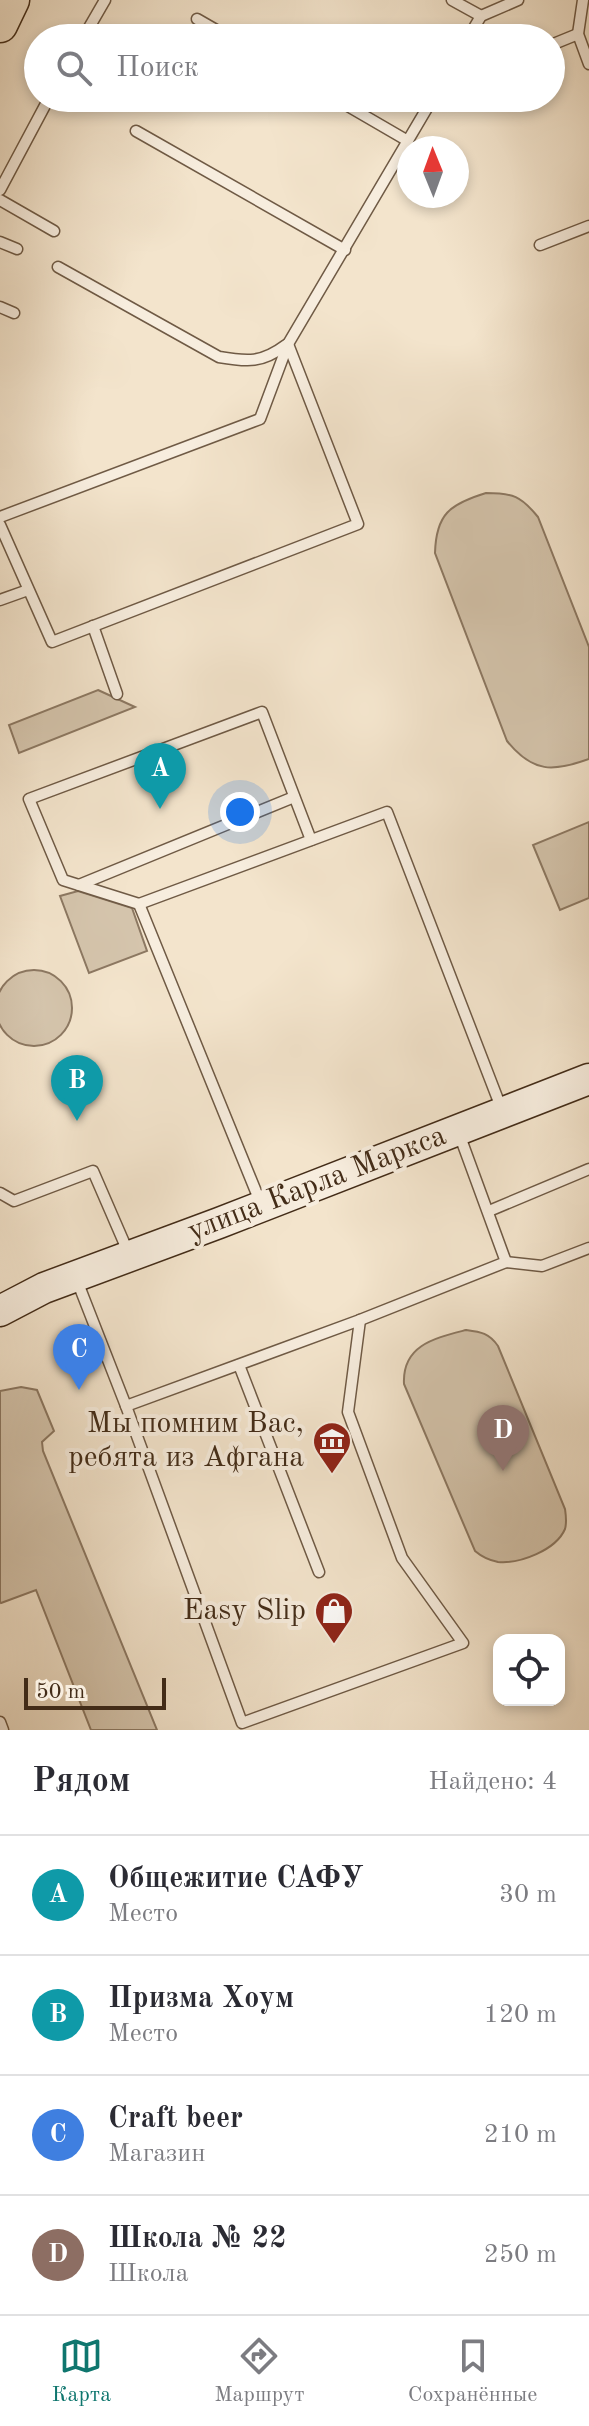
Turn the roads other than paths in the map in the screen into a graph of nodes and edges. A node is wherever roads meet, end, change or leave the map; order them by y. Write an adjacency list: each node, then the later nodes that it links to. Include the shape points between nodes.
1 (12, 0): 11 (main road)
2 (105, 0): 8 (lane)
3 (452, 0): 6 (lane)
4 (518, 0): 6 (lane)
5 (583, 0): 12 (lane)
6 (481, 16): 10 (lane)
7 (197, 19): 9 (lane)
8 (91, 24)
9 (206, 24)
10 (476, 24)
11 (0, 25)
12 (578, 34): 13 (lane); 14 (lane)
13 (565, 39)
14 (589, 64)
15 (42, 112): 22 (lane)
16 (358, 112): 19 (lane)
17 (425, 112): 20 (lane)
18 (136, 131): 29 (lane)
19 (399, 136)
20 (411, 136)
21 (397, 160): 29 (lane)
22 (0, 190)
23 (0, 200): 25 (lane)
24 (589, 226): 27 (lane)
25 (54, 231)
26 (0, 242): 28 (lane)
27 (540, 245)
28 (17, 249)
29 (345, 250): 33 (lane)
30 (58, 267): 33 (lane, via 219,357 245,362 270,357)
31 (0, 307): 32 (lane)
32 (14, 313)
33 (288, 344): 34 (lane, via 260,419); 38 (lane, via 358,524)
34 (0, 517)
35 (0, 525): 36 (lane)
36 (28, 590): 37 (lane); 38 (lane, via 52,642)
37 (0, 600)
38 (93, 626): 39 (lane)
39 (117, 694)
40 (294, 797): 41 (lane); 42 (lane); 42 (lane, via 262,712 29,799 63,880)
41 (311, 840): 43 (lane); 45 (lane, via 387,812)
42 (79, 885): 43 (lane)
43 (139, 904): 49 (lane)
44 (589, 1079): 45 (street, улица Карла Маркса)
45 (502, 1112): 46 (street, улица Карла Маркса)
46 (457, 1130): 49 (street, улица Карла Маркса); 50 (lane)
47 (589, 1169): 50 (lane)
48 (0, 1193): 52 (lane, via 14,1201 93,1171)
49 (262, 1206): 52 (street, улица Карла Маркса)
50 (489, 1211): 53 (lane)
51 (589, 1248): 53 (lane, via 542,1266)
52 (130, 1256): 54 (street, улица Карла Маркса)
53 (506, 1262): 58 (lane)
54 (75, 1276): 56 (street, улица Карла Маркса); 60 (lane)
55 (0, 1286): 56 (street)
56 (44, 1288): 57 (street, улица Карла Маркса)
57 (0, 1311)
58 (360, 1320): 59 (lane); 60 (lane, via 348,1412 402,1558 463,1643 242,1723)
59 (239, 1365): 60 (lane); 61 (lane)
60 (126, 1406)
61 (319, 1572)
62 (0, 1722): 63 (lane)
63 (3, 1730)

